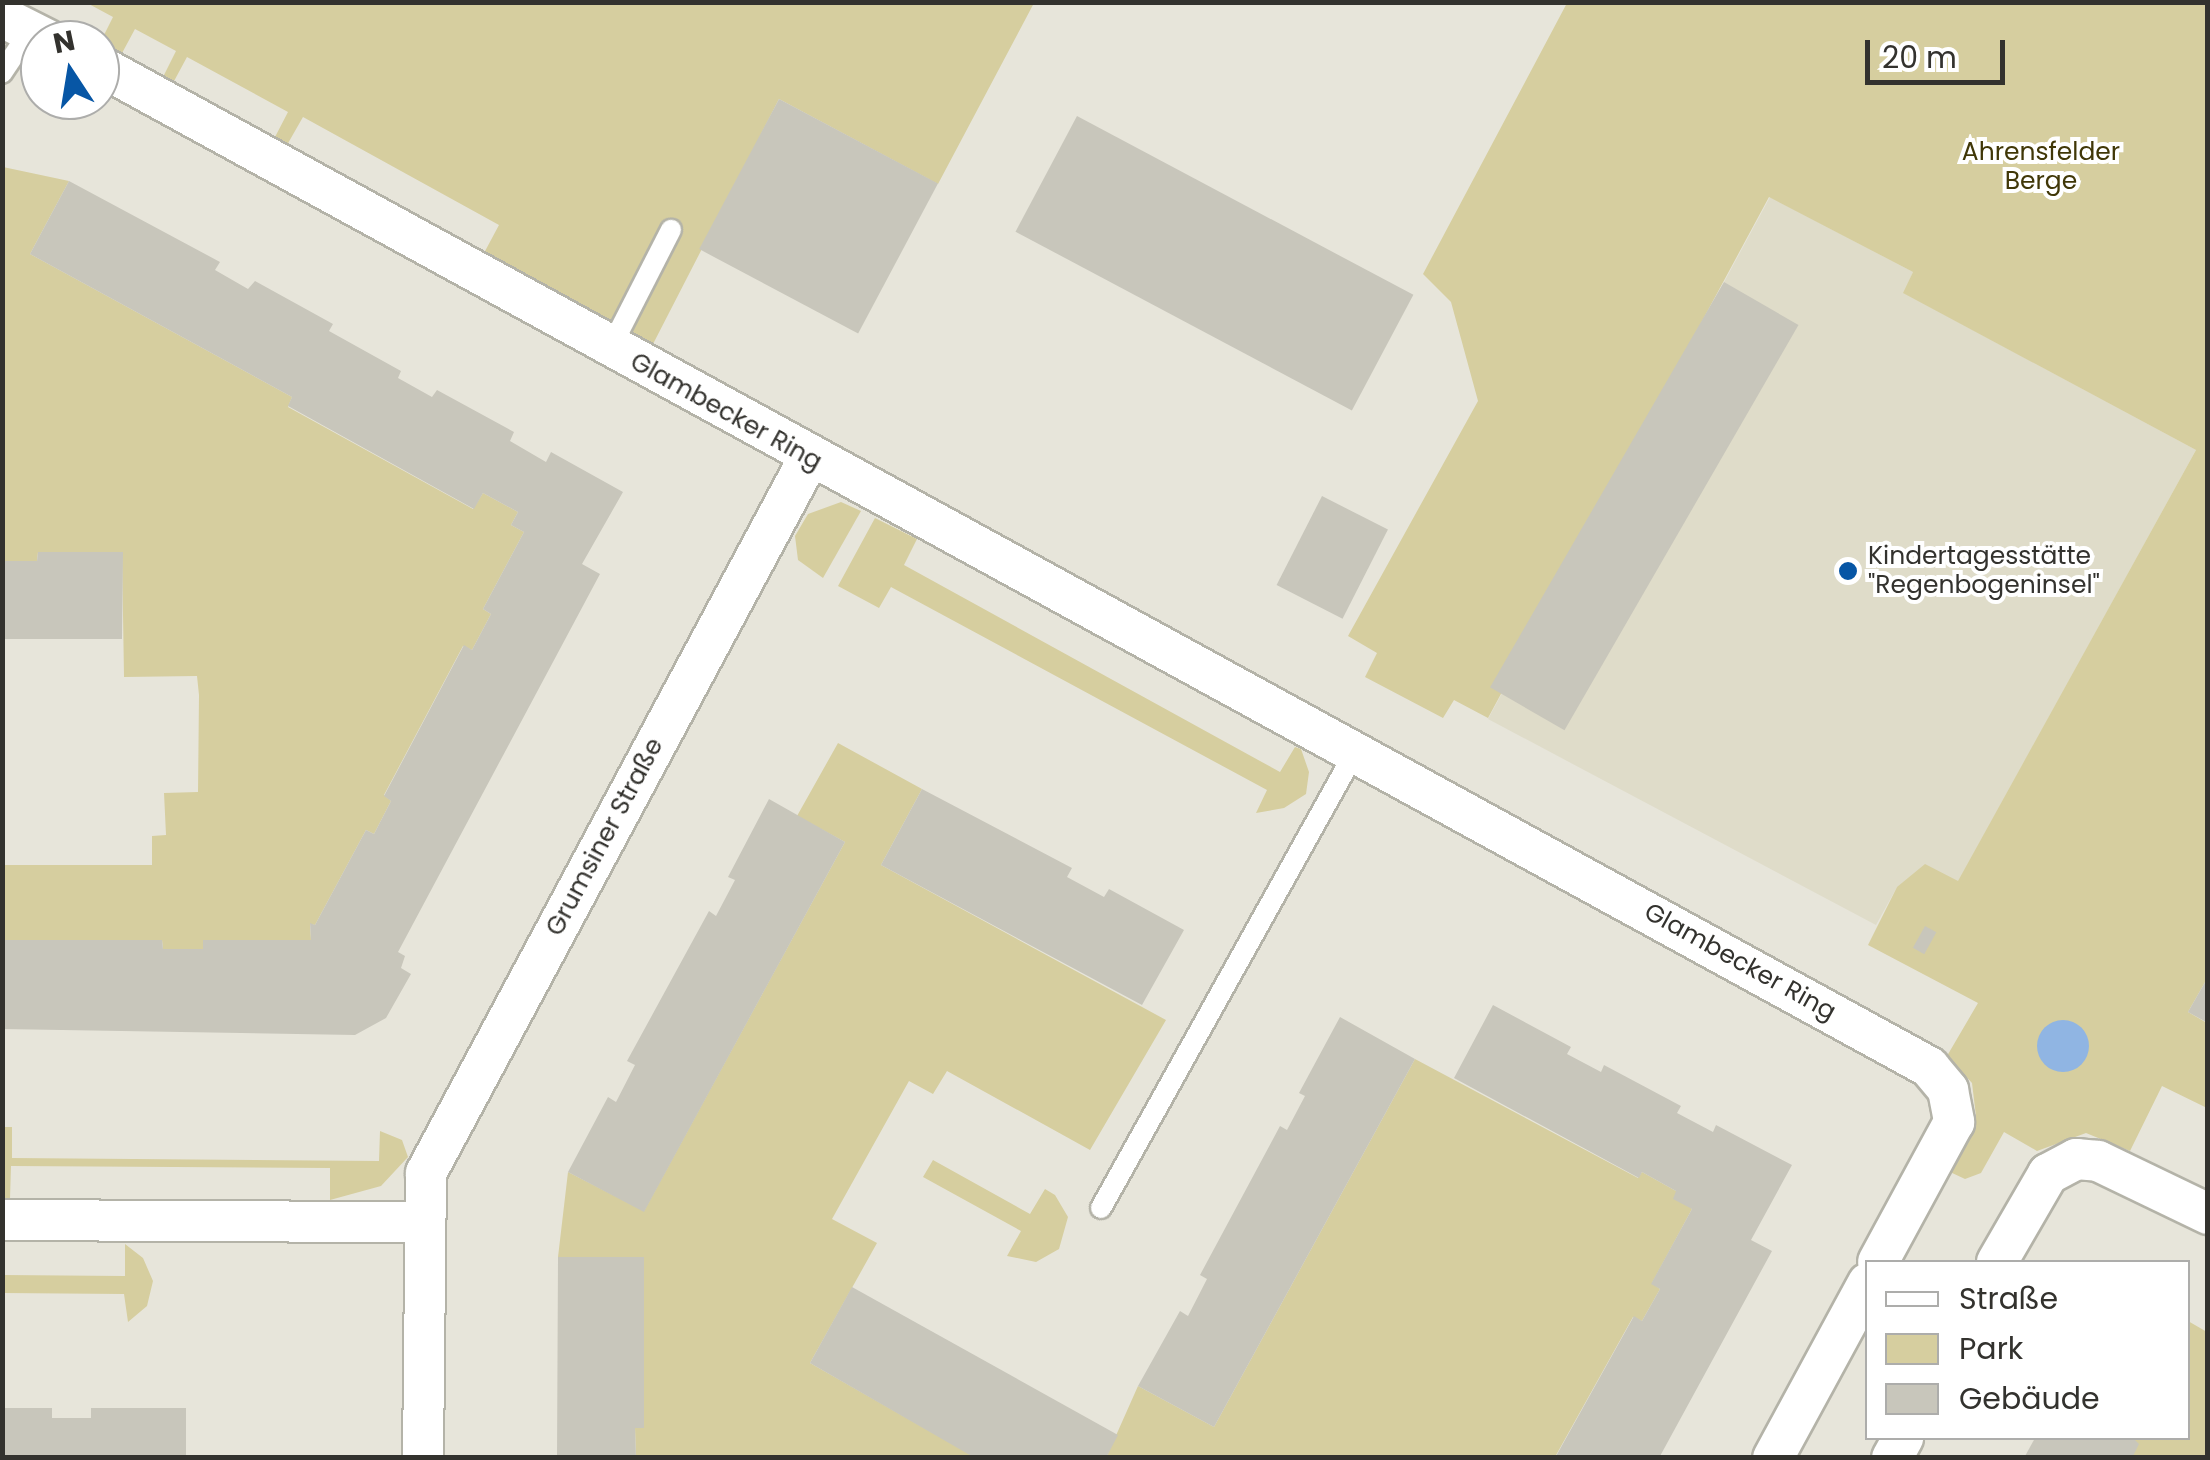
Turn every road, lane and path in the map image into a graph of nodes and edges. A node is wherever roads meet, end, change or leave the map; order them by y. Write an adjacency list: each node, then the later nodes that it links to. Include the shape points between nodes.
1 (20, 41): 2 (lane)
2 (2, 72)
3 (120, 77): 5 (street, Glambecker Ring)
4 (671, 230): 5 (lane)
5 (610, 349): 6 (street, Glambecker Ring)
6 (809, 458): 7 (street, Glambecker Ring, via 862,471); 11 (street, Grumsiner Straße, via 448,1124 426,1174)
7 (1355, 752): 8 (lane); 12 (street, Glambecker Ring, via 1942,1078 1954,1122)
8 (1100, 1208)
9 (2208, 1214): 13 (street, via 2098,1161 2076,1159 2048,1174)
10 (2, 1220): 11 (street)
11 (421, 1222): 15 (street, Grumsiner Straße)
12 (1879, 1260)
13 (1998, 1260)
14 (1865, 1289): 16 (street)
15 (423, 1458)
16 (1773, 1458)

